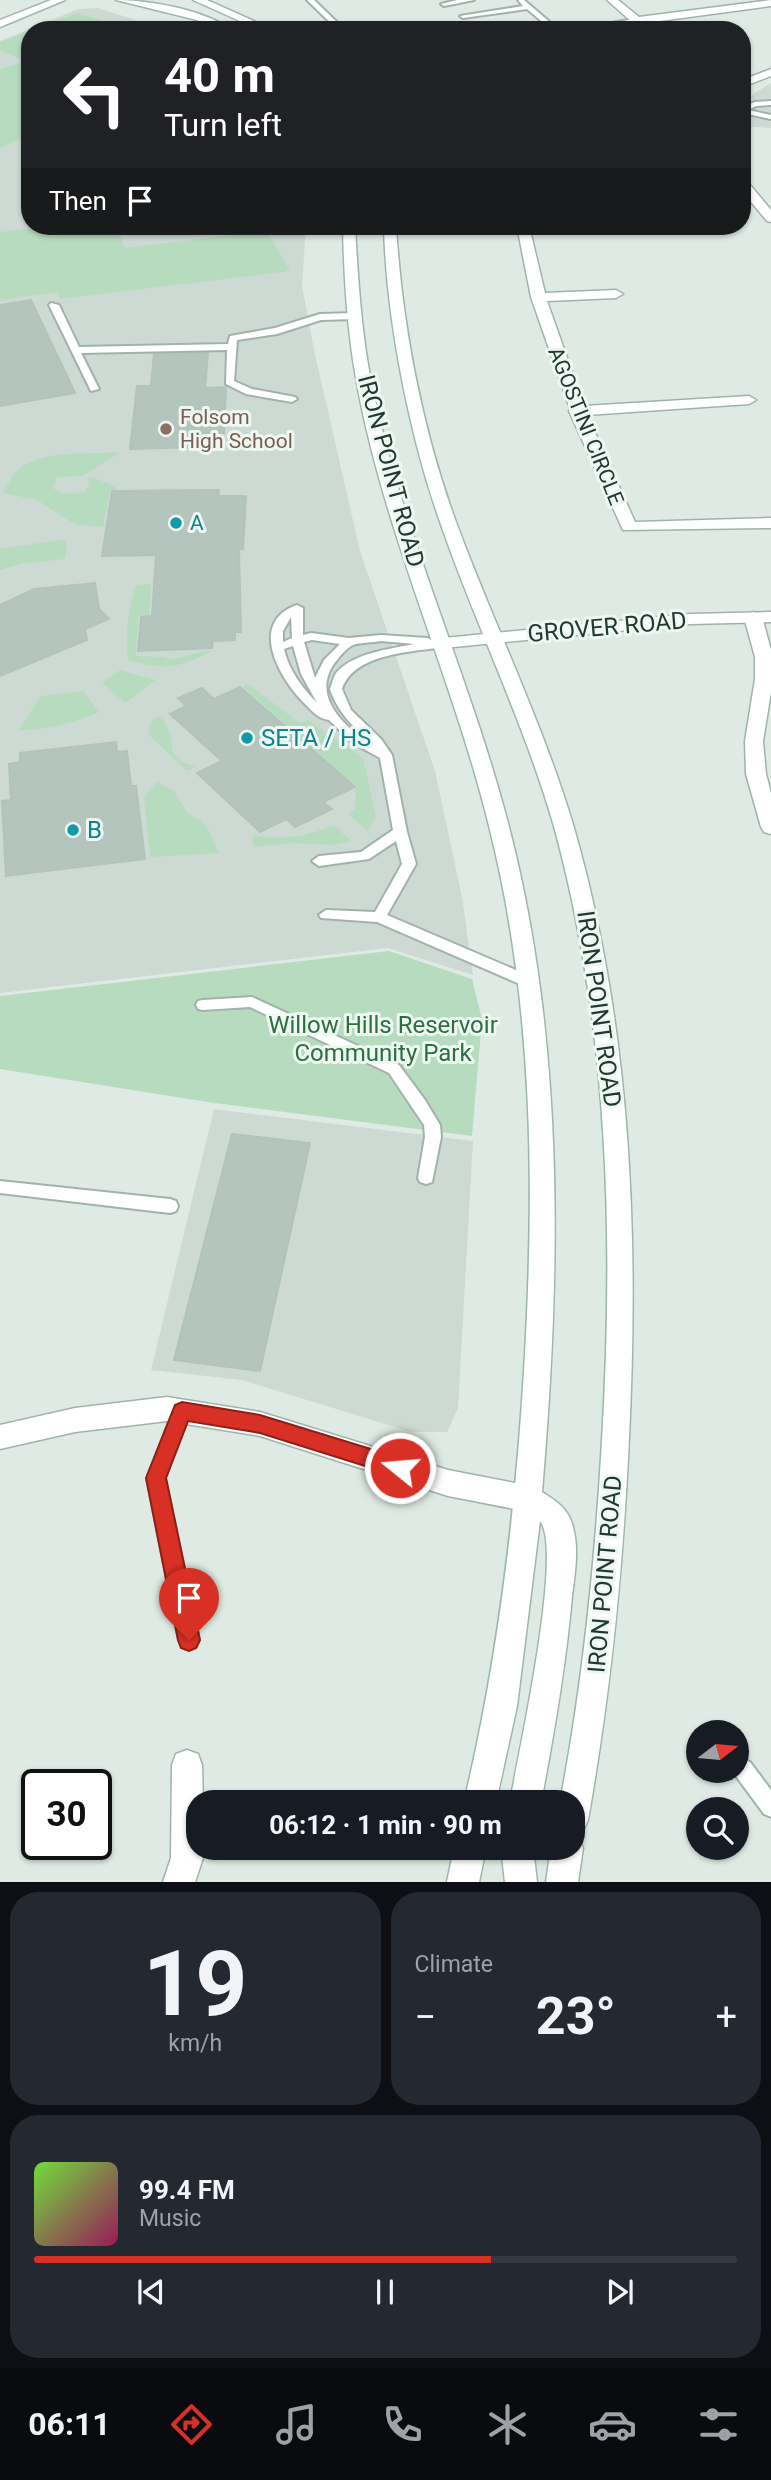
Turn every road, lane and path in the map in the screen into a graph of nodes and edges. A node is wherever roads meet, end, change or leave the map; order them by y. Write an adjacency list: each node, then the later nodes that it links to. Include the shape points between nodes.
1 (31, 0): 13 (main road)
2 (60, 0): 21 (main road)
3 (121, 0): 15 (main road)
4 (157, 0): 15 (main road)
5 (200, 0): 17 (main road)
6 (310, 0): 18 (lane)
7 (471, 0): 11 (lane)
8 (520, 0): 12 (lane)
9 (612, 0): 20 (main road)
10 (771, 3): 20 (main road)
11 (444, 4)
12 (529, 7): 14 (lane); 19 (lane)
13 (0, 12)
14 (463, 16)
15 (204, 19): 16 (main road)
16 (208, 21)
17 (248, 21)
18 (332, 21)
19 (545, 21)
20 (634, 21)
21 (0, 24)
22 (751, 74): 24 (main road)
23 (771, 74): 24 (main road)
24 (758, 76): 25 (main road)
25 (751, 80)
26 (771, 103): 27 (lane)
27 (751, 106)
28 (751, 113): 29 (lane)
29 (771, 117)
30 (751, 194): 33 (main road)
31 (771, 199): 33 (main road)
32 (751, 200): 33 (main road)
33 (756, 200): 34 (main road)
34 (771, 218)
35 (350, 235): 41 (main road, IRON POINT ROAD)
36 (391, 235): 52 (main road, IRON POINT ROAD, via 401,327 421,435 447,519)
37 (525, 235): 39 (main road, AGOSTINI CIRCLE)
38 (616, 295): 39 (main road)
39 (538, 297): 47 (main road, AGOSTINI CIRCLE)
40 (54, 305): 43 (lane)
41 (355, 316): 42 (lane, via 320,317 278,331 233,338); 55 (main road, IRON POINT ROAD, via 377,440 401,524)
42 (232, 347): 43 (lane); 45 (lane, via 229,382 249,392)
43 (74, 350): 44 (lane)
44 (94, 389)
45 (292, 399)
46 (750, 400): 47 (main road)
47 (576, 411): 48 (main road, AGOSTINI CIRCLE, via 629,527)
48 (771, 523)
49 (297, 608): 51 (lane); 53 (lane); 56 (lane, via 284,619)
50 (762, 617): 52 (main road, GROVER ROAD); 60 (main road, via 764,679 754,741 756,774)
51 (328, 637): 53 (lane); 54 (lane)
52 (494, 637): 55 (main road, GROVER ROAD); 78 (main road, IRON POINT ROAD, via 534,738 590,927 616,1122 621,1367 597,1674)
53 (299, 638): 56 (lane); 57 (lane, via 307,678)
54 (349, 642): 55 (lane, via 381,638); 57 (lane, via 331,656)
55 (444, 643): 59 (lane, via 366,659 338,678 341,705); 65 (main road, IRON POINT ROAD, via 500,830 522,931)
56 (278, 647): 58 (lane, via 291,683 307,703)
57 (318, 693): 58 (lane, via 326,711)
58 (341, 726): 59 (lane, via 373,751)
59 (386, 755): 61 (lane)
60 (771, 827)
61 (400, 832): 62 (lane, via 364,856); 64 (lane, via 410,864)
62 (319, 861)
63 (326, 915): 64 (lane)
64 (379, 917): 65 (lane)
65 (527, 981): 72 (main road, IRON POINT ROAD, via 542,1135 544,1224)
66 (203, 1005): 67 (lane, via 252,1002 394,1069 432,1125)
67 (426, 1178)
68 (0, 1187): 69 (lane)
69 (170, 1206)
70 (182, 1411): 71 (main road, via 75,1420); 72 (main road, via 260,1424 448,1483); 73 (lane, via 156,1478)
71 (0, 1437)
72 (530, 1499): 76 (main road, IRON POINT ROAD, via 504,1696); 77 (main road, IRON POINT ROAD, via 555,1519 562,1556 555,1629)
73 (189, 1640)
74 (187, 1765): 83 (main road, via 187,1858)
75 (749, 1777): 79 (lane)
76 (483, 1790)
77 (528, 1790)
78 (577, 1790)
79 (771, 1807)
80 (467, 1860): 84 (main road)
81 (518, 1860): 85 (main road)
82 (565, 1860): 86 (main road)
83 (179, 1881)
84 (463, 1881)
85 (521, 1881)
86 (562, 1881)

